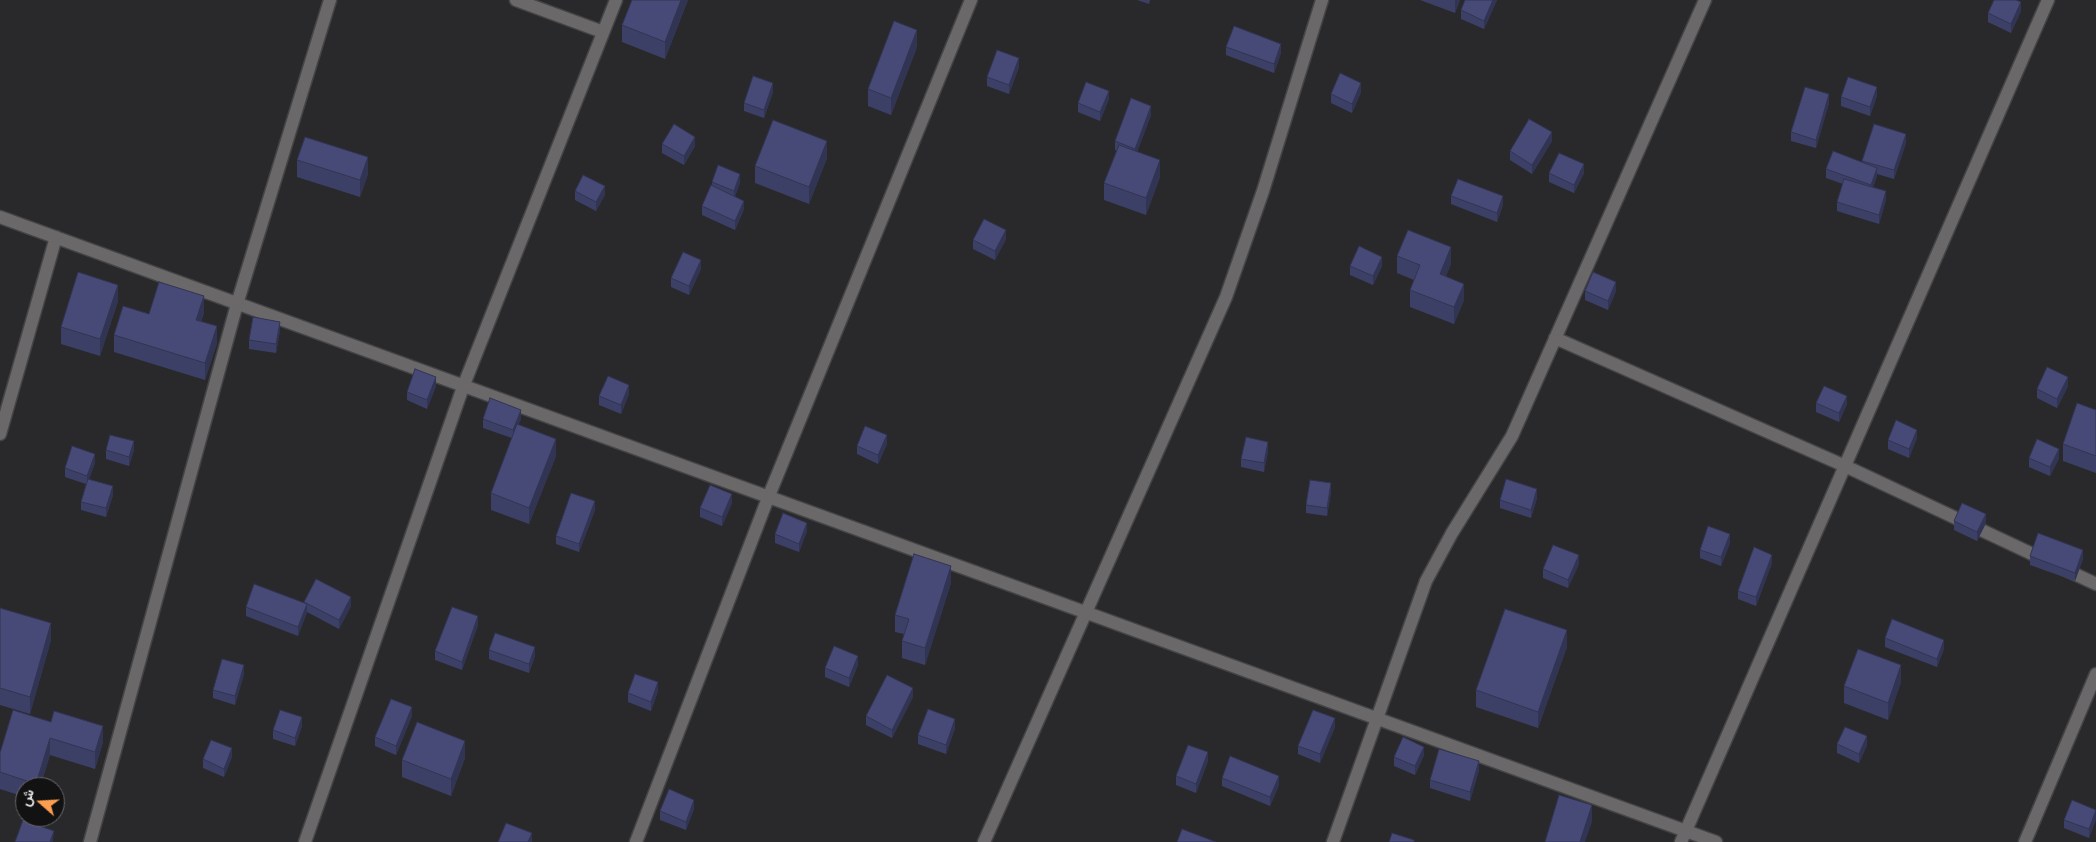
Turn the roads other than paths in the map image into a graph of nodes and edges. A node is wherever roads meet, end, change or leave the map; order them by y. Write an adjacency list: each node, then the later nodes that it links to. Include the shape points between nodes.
1 (330, 0): 11 (street)
2 (516, 0): 8 (street)
3 (616, 0): 8 (street)
4 (971, 0): 16 (street)
5 (1322, 0): 18 (street, via 1263,191 1226,297)
6 (1705, 0): 12 (street)
7 (2048, 0): 15 (street)
8 (603, 32): 13 (street)
9 (0, 217): 10 (street)
10 (56, 237): 11 (street); 14 (street)
11 (237, 304): 13 (street); 22 (street)
12 (1555, 338): 15 (street); 20 (street, via 1512,436 1426,581)
13 (463, 387): 16 (street); 23 (street)
14 (0, 434)
15 (1845, 466): 17 (street); 21 (street)
16 (768, 498): 18 (street); 24 (street)
17 (2096, 584)
18 (1087, 613): 20 (street); 25 (street)
19 (2096, 674): 28 (street)
20 (1377, 718): 21 (street); 26 (street)
21 (1683, 836): 27 (street)
22 (90, 842)
23 (305, 842)
24 (636, 842)
25 (984, 842)
26 (1333, 842)
27 (1716, 842)
28 (2025, 842)

